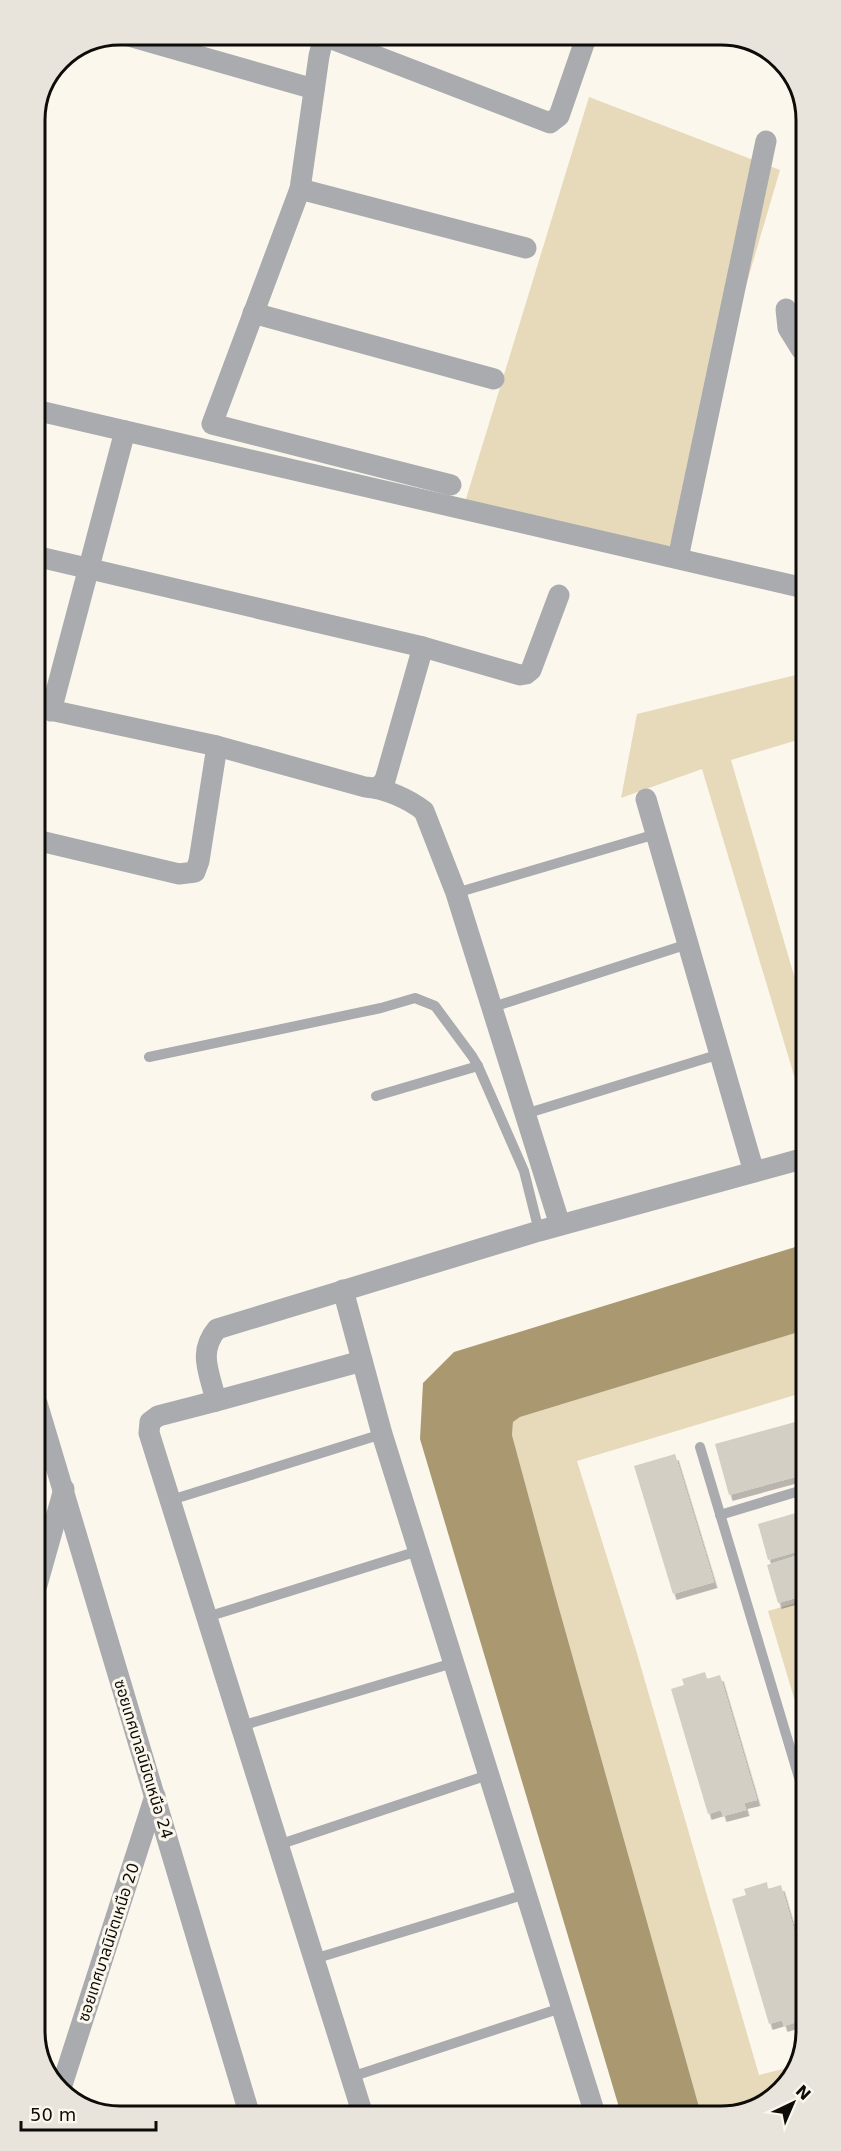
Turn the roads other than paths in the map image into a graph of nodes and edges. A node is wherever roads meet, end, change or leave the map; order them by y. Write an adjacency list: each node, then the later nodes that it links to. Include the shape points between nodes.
1 (163, 45): 5 (street)
2 (322, 45): 5 (street)
3 (350, 45): 4 (street, via 550,123 559,116)
4 (584, 45)
5 (314, 89): 7 (street)
6 (766, 141): 17 (street)
7 (300, 189): 8 (street); 10 (street)
8 (526, 248)
9 (786, 309): 11 (street)
10 (253, 313): 12 (street); 15 (street, via 212,424)
11 (796, 341)
12 (494, 380)
13 (45, 412): 14 (street)
14 (125, 431): 17 (street); 18 (street)
15 (451, 485)
16 (45, 558): 18 (street)
17 (678, 558): 19 (street)
18 (89, 569): 21 (street); 22 (street)
19 (796, 586)
20 (559, 595): 21 (street, via 531,670 526,674)
21 (423, 647): 25 (street, via 386,780)
22 (45, 703)
23 (45, 709): 24 (street)
24 (217, 746): 25 (street); 28 (street, via 195,872 179,874)
25 (378, 788): 29 (street, via 424,811)
26 (646, 799): 27 (street)
27 (656, 834): 29 (lane); 30 (street)
28 (45, 842)
29 (456, 893): 31 (street)
30 (688, 944): 31 (lane); 32 (street)
31 (493, 1007): 36 (street)
32 (720, 1054): 36 (lane); 38 (street)
33 (149, 1058): 34 (lane, via 415,998 435,1006)
34 (477, 1066): 35 (lane); 40 (lane, via 524,1171)
35 (376, 1096)
36 (525, 1114): 39 (street)
37 (796, 1160): 38 (street)
38 (754, 1172): 39 (street)
39 (560, 1225): 40 (street)
40 (539, 1231): 41 (street)
41 (343, 1290): 42 (street); 43 (street, via 217,1329 205,1352)
42 (362, 1361): 43 (street); 45 (street)
43 (216, 1401): 49 (street, via 158,1416 150,1422 149,1433)
44 (45, 1430): 47 (street, ซอยเทศบาลนิมิตเหนือ 24)
45 (382, 1434): 49 (lane); 51 (street)
46 (700, 1447): 50 (lane)
47 (63, 1489): 52 (street); 58 (street, ซอยเทศบาลนิมิตเหนือ 24)
48 (796, 1492): 50 (lane)
49 (171, 1500): 53 (street)
50 (720, 1515): 56 (lane)
51 (418, 1551): 53 (lane); 54 (street)
52 (45, 1555)
53 (207, 1617): 55 (street)
54 (453, 1663): 55 (lane); 57 (street)
55 (241, 1726): 59 (street)
56 (796, 1768)
57 (488, 1774): 59 (lane); 60 (street)
58 (155, 1796): 64 (street, ซอยเทศบาลนิมิตเหนือ 20); 65 (street, ซอยเทศบาลนิมิตเหนือ 24)
59 (278, 1845): 61 (street)
60 (526, 1894): 61 (lane); 62 (street)
61 (314, 1959): 63 (street)
62 (561, 2008): 63 (lane); 67 (street)
63 (351, 2077): 66 (street)
64 (64, 2080)
65 (247, 2106)
66 (360, 2106)
67 (592, 2106)

